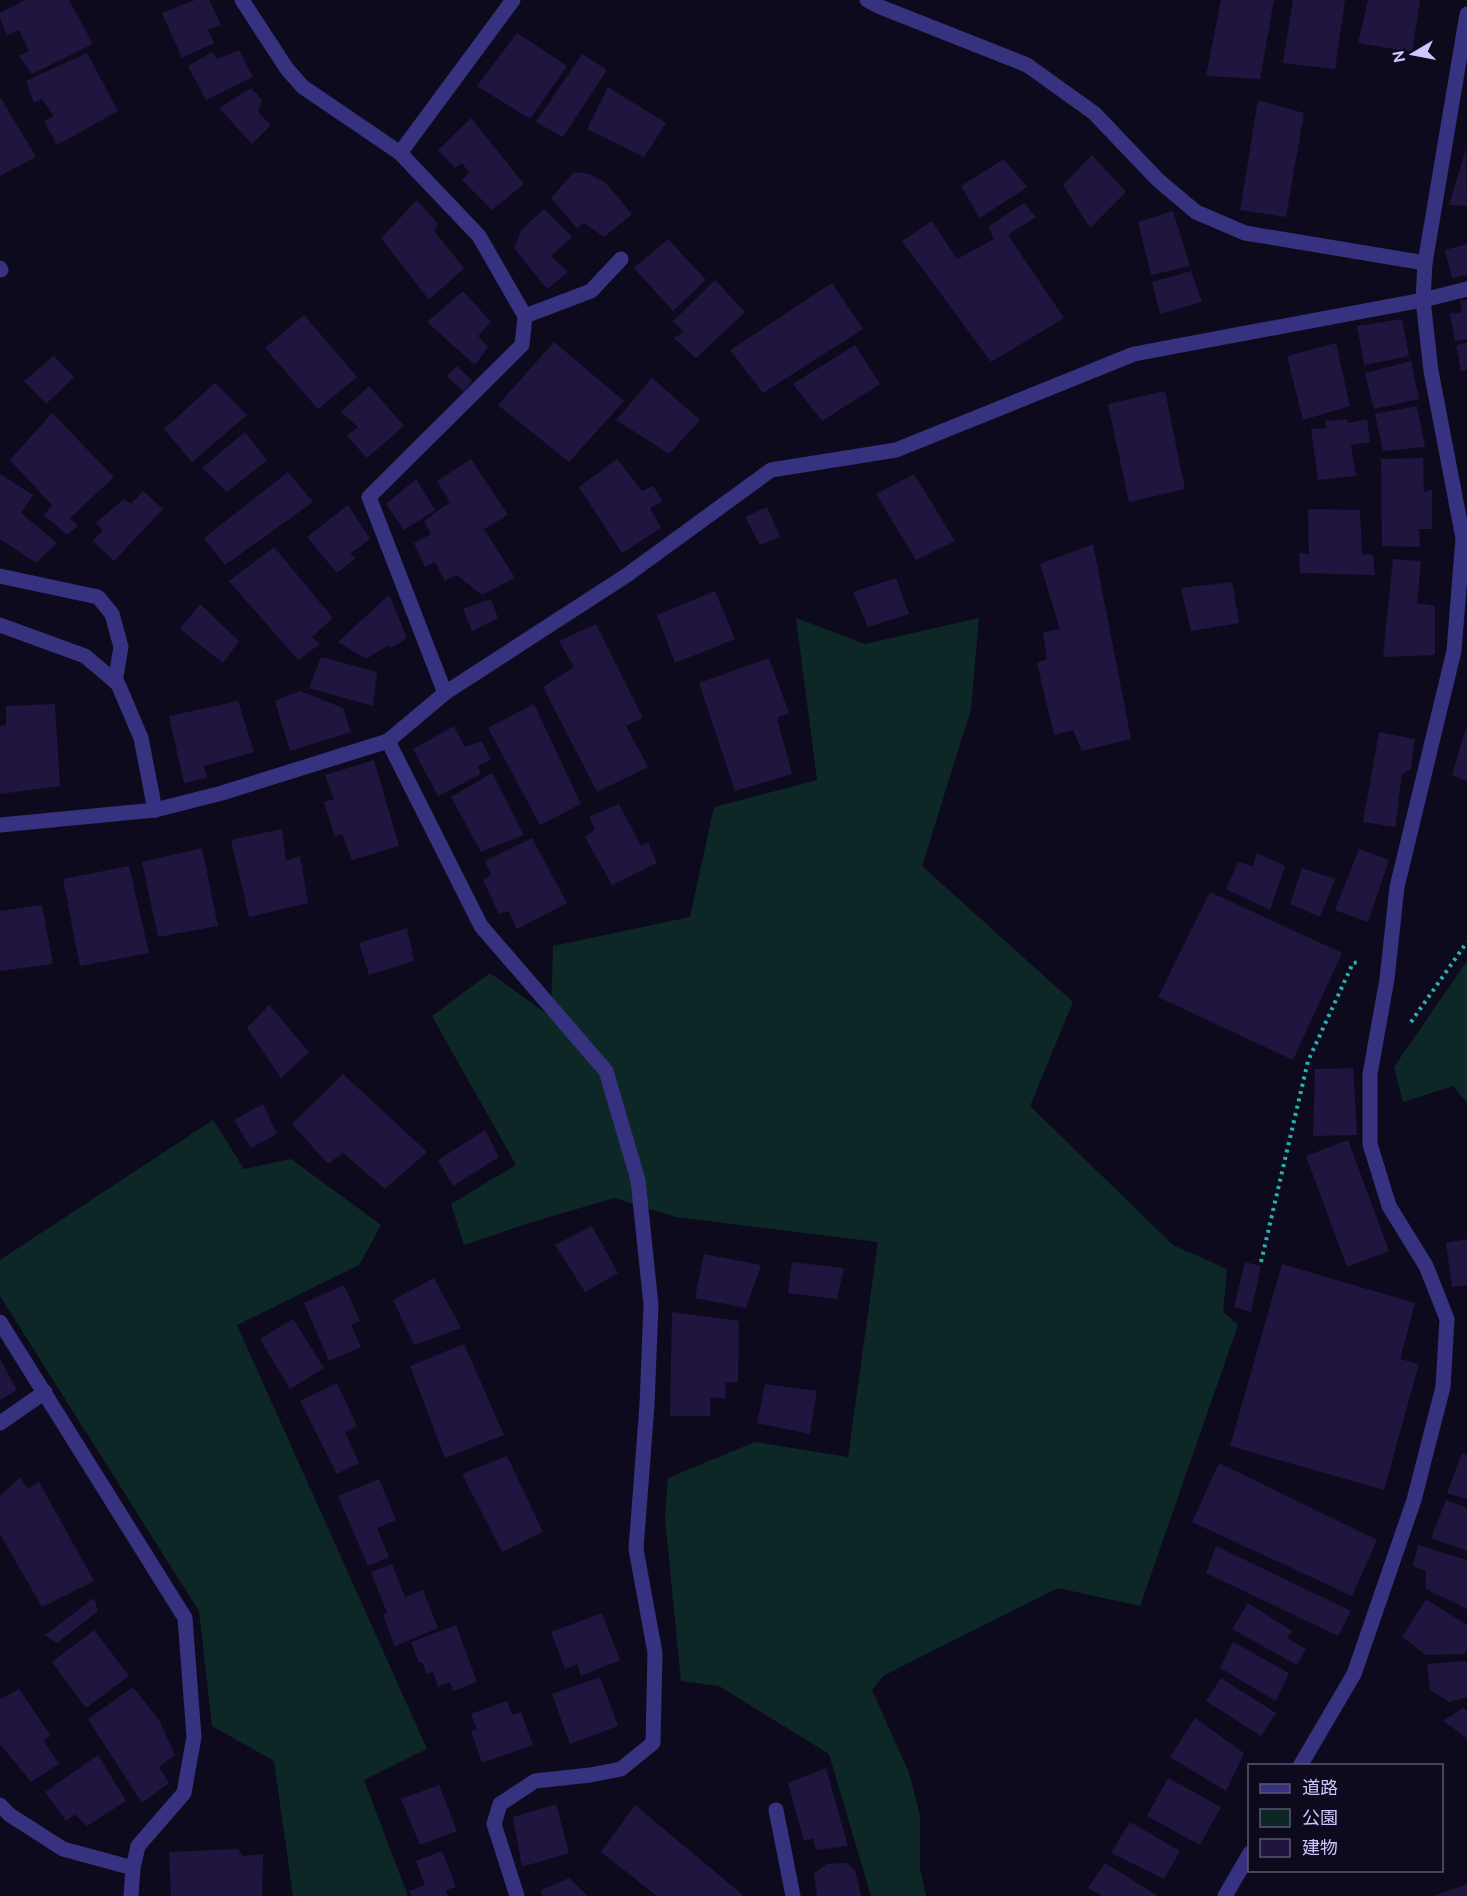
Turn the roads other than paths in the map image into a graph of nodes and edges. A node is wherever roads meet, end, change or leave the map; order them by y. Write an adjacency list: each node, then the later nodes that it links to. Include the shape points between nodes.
1 (242, 0): 5 (street, via 303,87)
2 (513, 0): 5 (street)
3 (867, 0): 7 (street, via 1027,65 1094,113 1158,180 1196,212 1245,233)
4 (1467, 14): 7 (street)
5 (400, 153): 10 (street, via 479,236)
6 (621, 259): 10 (street, via 591,291)
7 (1425, 263): 9 (street)
8 (1467, 289): 9 (street)
9 (1423, 300): 14 (street, via 1134,354 896,450 771,470 627,575); 21 (street, via 1431,371 1463,538 1454,651 1397,887 1370,1074 1370,1144 1389,1206 1426,1266 1446,1318 1443,1388 1414,1500 1354,1674)
10 (525, 316): 14 (street, via 522,345 369,497)
11 (0, 576): 13 (street, via 98,597 112,614 121,647)
12 (0, 625): 13 (street, via 85,656)
13 (115, 682): 16 (street, via 141,738)
14 (445, 693): 15 (street)
15 (388, 741): 16 (street); 27 (street, via 481,926 606,1071 638,1180 651,1305 636,1549 656,1653 653,1743 621,1769 535,1781 500,1804 494,1824)
16 (155, 810): 17 (street)
17 (0, 825)
18 (0, 1322): 19 (street)
19 (45, 1392): 20 (street); 25 (street, via 185,1618 194,1737 184,1793 138,1846)
20 (0, 1423)
21 (1301, 1764)
22 (0, 1805): 25 (street, via 63,1849)
23 (776, 1810): 28 (street)
24 (1248, 1856): 29 (street)
25 (133, 1868): 26 (street)
26 (131, 1896)
27 (517, 1896)
28 (793, 1896)
29 (1225, 1896)

